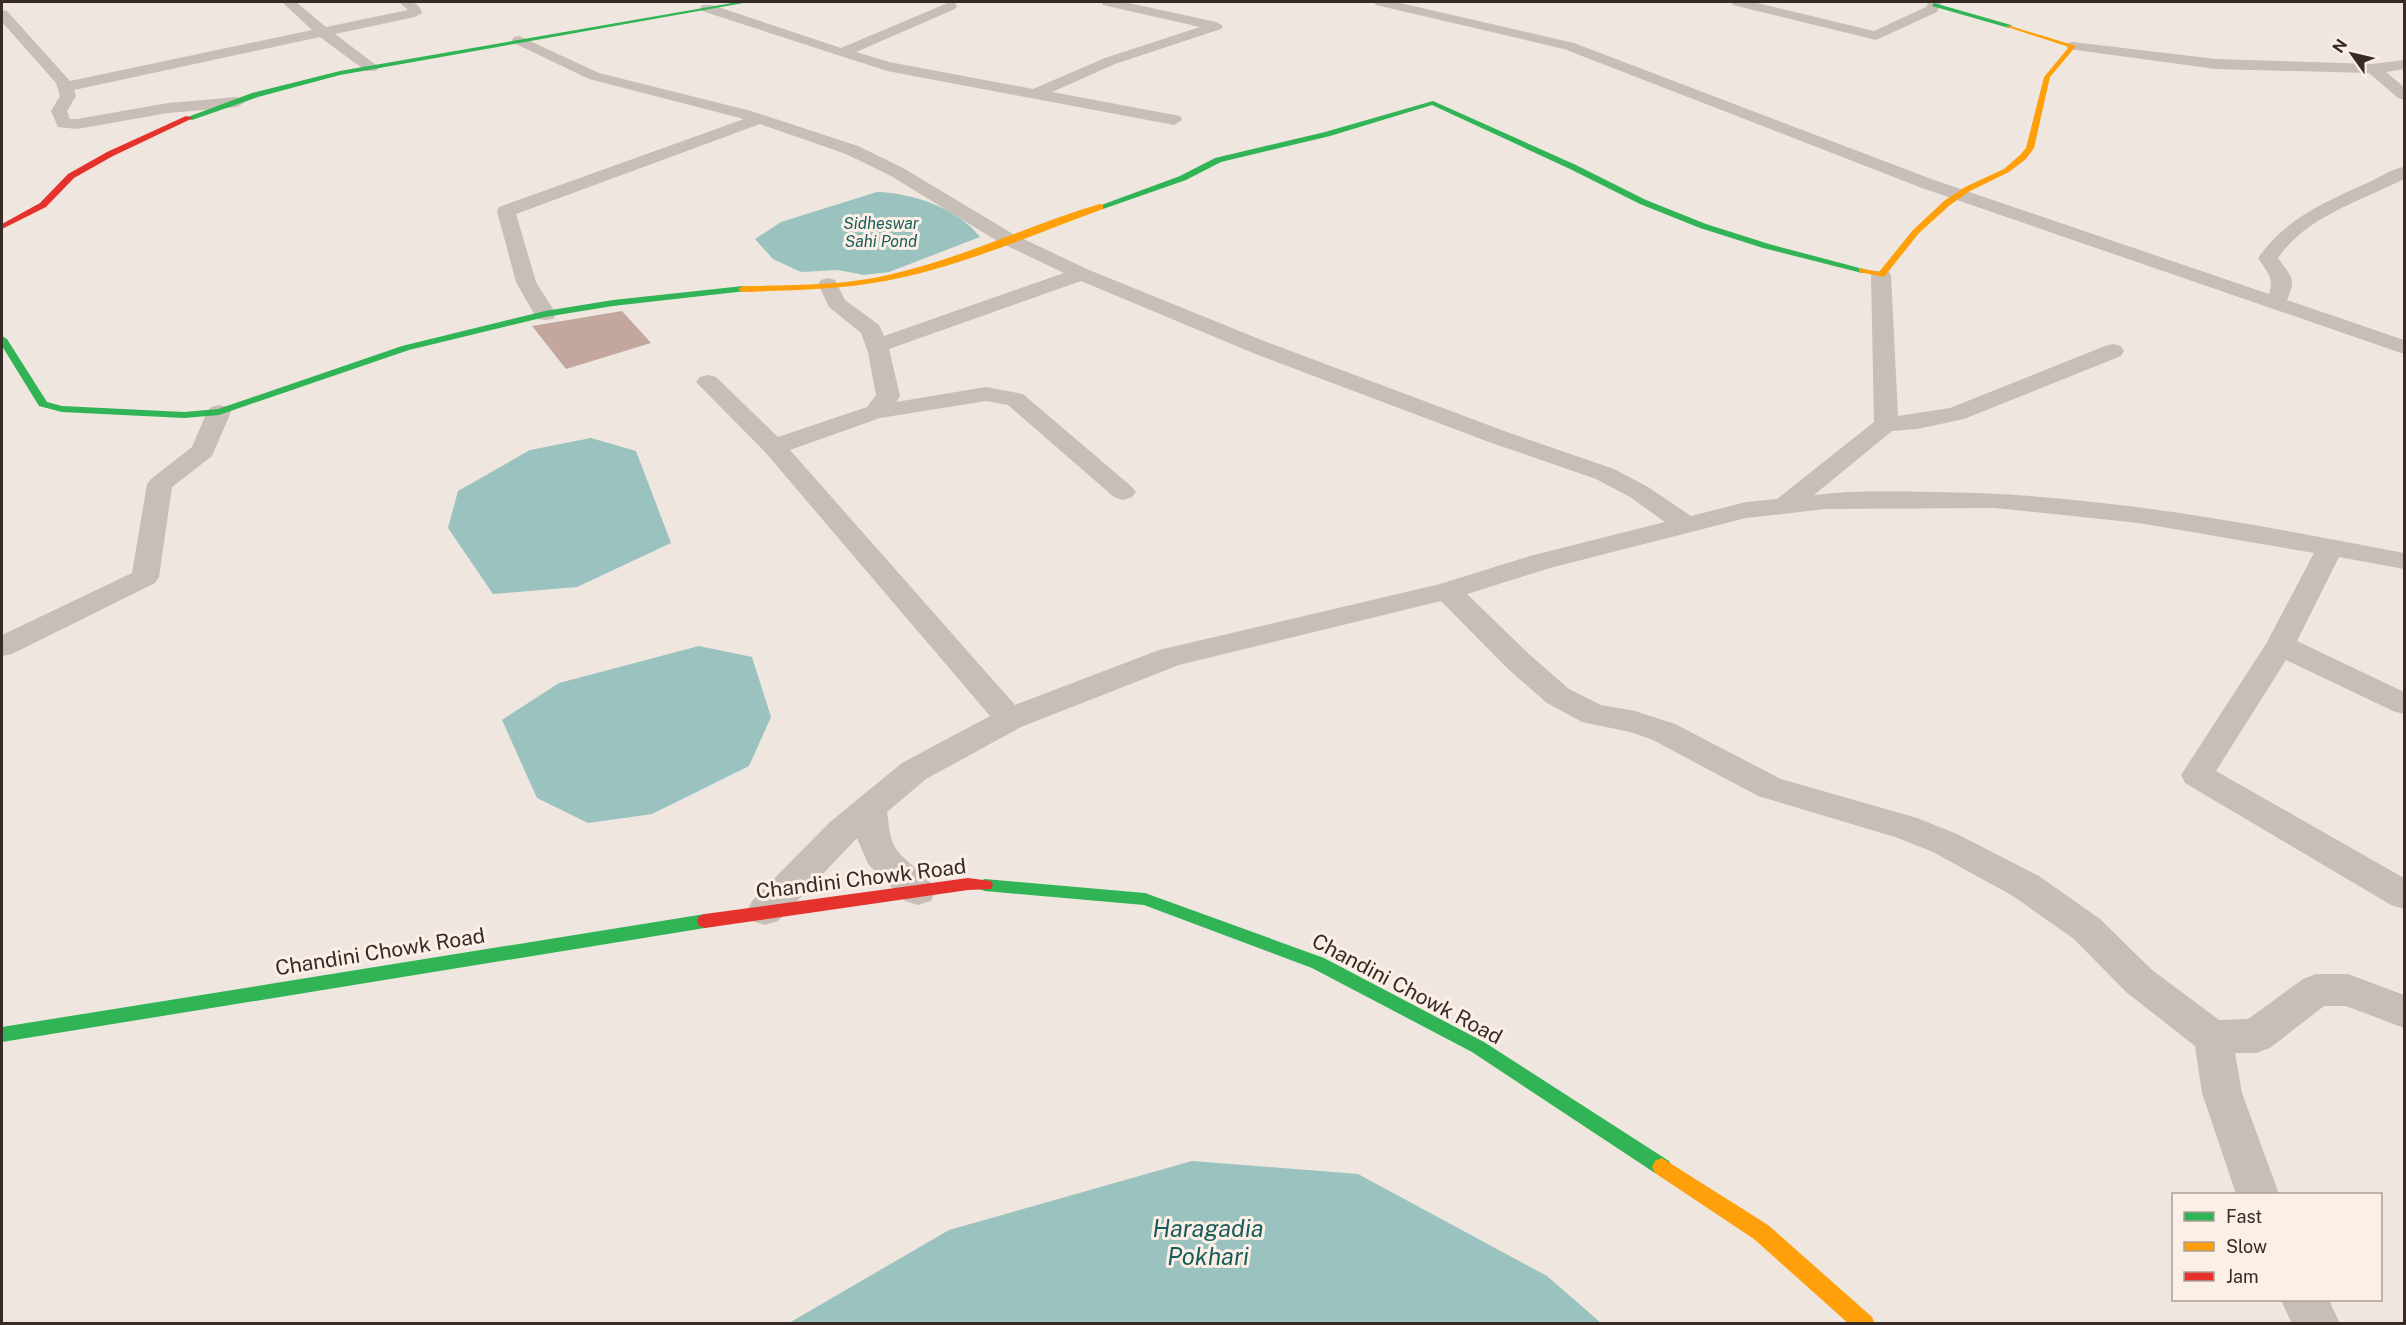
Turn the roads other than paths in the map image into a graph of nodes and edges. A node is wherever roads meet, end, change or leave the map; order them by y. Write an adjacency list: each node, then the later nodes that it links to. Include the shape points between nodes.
1 (288, 2): 11 (street)
2 (405, 2): 11 (street, via 414,8 415,14)
3 (746, 2): 9 (street)
4 (935, 2): 14 (street, via 950,6)
5 (1108, 2): 19 (street, via 1216,26 1110,61)
6 (1381, 2): 25 (street, via 1569,46)
7 (1738, 2): 8 (street, via 1876,36 1932,9)
8 (1934, 3): 13 (street)
9 (707, 8): 12 (street); 14 (street)
10 (2, 14): 18 (street)
11 (325, 34): 16 (street); 18 (street)
12 (519, 40): 16 (street); 22 (street, via 594,76)
13 (2073, 46): 17 (street, via 2216,64); 25 (street, via 2045,80 2035,139 2024,158 2007,171)
14 (842, 53): 19 (street, via 887,66)
15 (2404, 64): 17 (street)
16 (371, 68): 21 (street)
17 (2373, 69): 20 (street)
18 (65, 87): 21 (street, via 68,96 59,111 64,123)
19 (1037, 93): 23 (street)
20 (2404, 95)
21 (237, 102): 26 (street, via 190,118 110,154 71,176 43,205)
22 (759, 119): 27 (street, via 852,150 897,172); 32 (street, via 506,211 526,282)
23 (1174, 120)
24 (2404, 172): 31 (street, via 2318,212 2281,241 2268,258 2283,285)
25 (1959, 194): 29 (street, via 1901,247); 31 (street)
26 (2, 227)
27 (1006, 238): 28 (street); 29 (street, via 1183,178 1218,160 1433,103 1643,202 1703,226); 30 (street, via 888,278)
28 (1082, 274): 34 (street); 44 (street, via 1261,348 1605,474)
29 (1881, 276): 40 (street)
30 (828, 284): 32 (street, via 737,289); 34 (street, via 836,303 871,330)
31 (2275, 303): 35 (street)
32 (545, 314): 38 (street, via 406,348)
33 (2, 339): 38 (street, via 43,404 62,409 184,415)
34 (877, 346): 39 (street, via 888,396)
35 (2404, 347)
36 (2113, 351): 40 (street, via 1956,414)
37 (708, 382): 41 (street)
38 (219, 412): 49 (street, via 203,451 160,484 145,577)
39 (876, 412): 41 (street); 42 (street, via 986,394 1015,399)
40 (1886, 424): 43 (street)
41 (774, 447): 51 (street)
42 (1123, 492)
43 (1784, 506): 44 (street, via 1746,510); 45 (street, via 1826,501 1995,500 2139,515)
44 (1686, 525): 47 (street, via 1539,562)
45 (2331, 547): 46 (street); 48 (street)
46 (2404, 561)
47 (1447, 591): 51 (street, via 1170,657); 58 (street, via 1558,696 1593,714 1664,732 1770,788 1915,831 2026,886 2086,929 2139,981)
48 (2280, 645): 50 (street); 54 (street, via 2197,775)
49 (2, 647)
50 (2404, 704)
51 (1010, 718): 52 (street, via 914,771)
52 (870, 807): 53 (street, via 880,855); 55 (street)
53 (918, 891): 55 (street, Chandini Chowk Road); 61 (street, Chandini Chowk Road, via 968,885 1145,899 1318,963 1478,1047 1751,1226)
54 (2404, 895)
55 (765, 911): 57 (street, Chandini Chowk Road)
56 (2404, 1012): 58 (street, via 2348,990 2316,990 2256,1036)
57 (2, 1035)
58 (2213, 1037): 59 (street, via 2222,1093)
59 (2257, 1193)
60 (2305, 1301): 62 (street)
61 (1865, 1323)
62 (2317, 1323)

